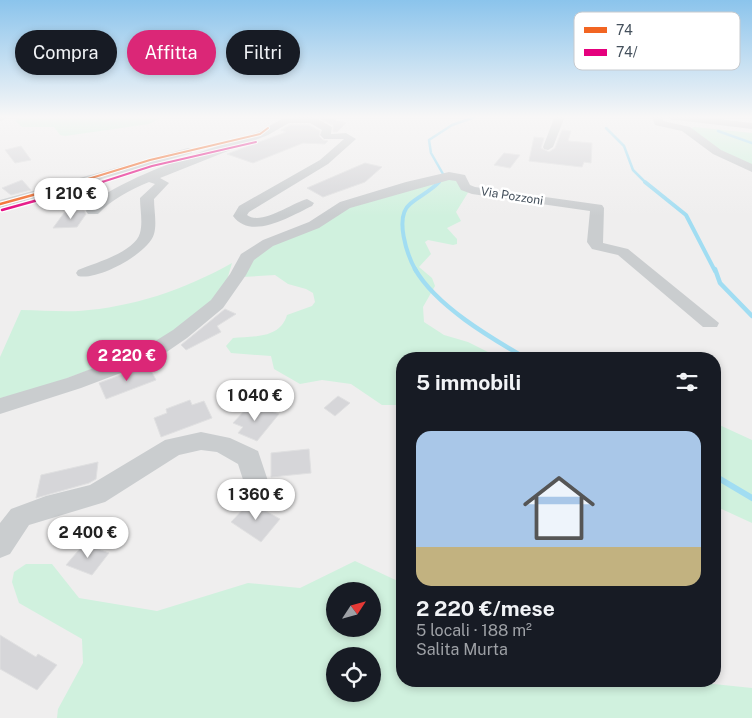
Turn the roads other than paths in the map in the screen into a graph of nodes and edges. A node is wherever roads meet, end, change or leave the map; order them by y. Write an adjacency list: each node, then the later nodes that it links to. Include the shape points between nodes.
1 (193, 150): 7 (street)
2 (210, 150): 6 (street)
3 (339, 150): 8 (street, via 324,162 244,209 240,216 260,223)
4 (713, 150): 5 (street)
5 (752, 168)
6 (148, 177): 9 (street, via 105,199); 10 (street, via 163,183 147,198 144,241 125,257)
7 (0, 204)
8 (307, 204)
9 (93, 211)
10 (84, 272)
11 (710, 323): 12 (street, Via Pozzoni, via 620,250 598,246 595,242 597,208 472,190 465,187 458,176 449,176 345,205 314,225 274,240 252,252 216,304 148,355)
12 (0, 406)
13 (257, 487): 14 (street, via 249,458 222,444 201,441 173,447 96,494 20,517)
14 (0, 545)

